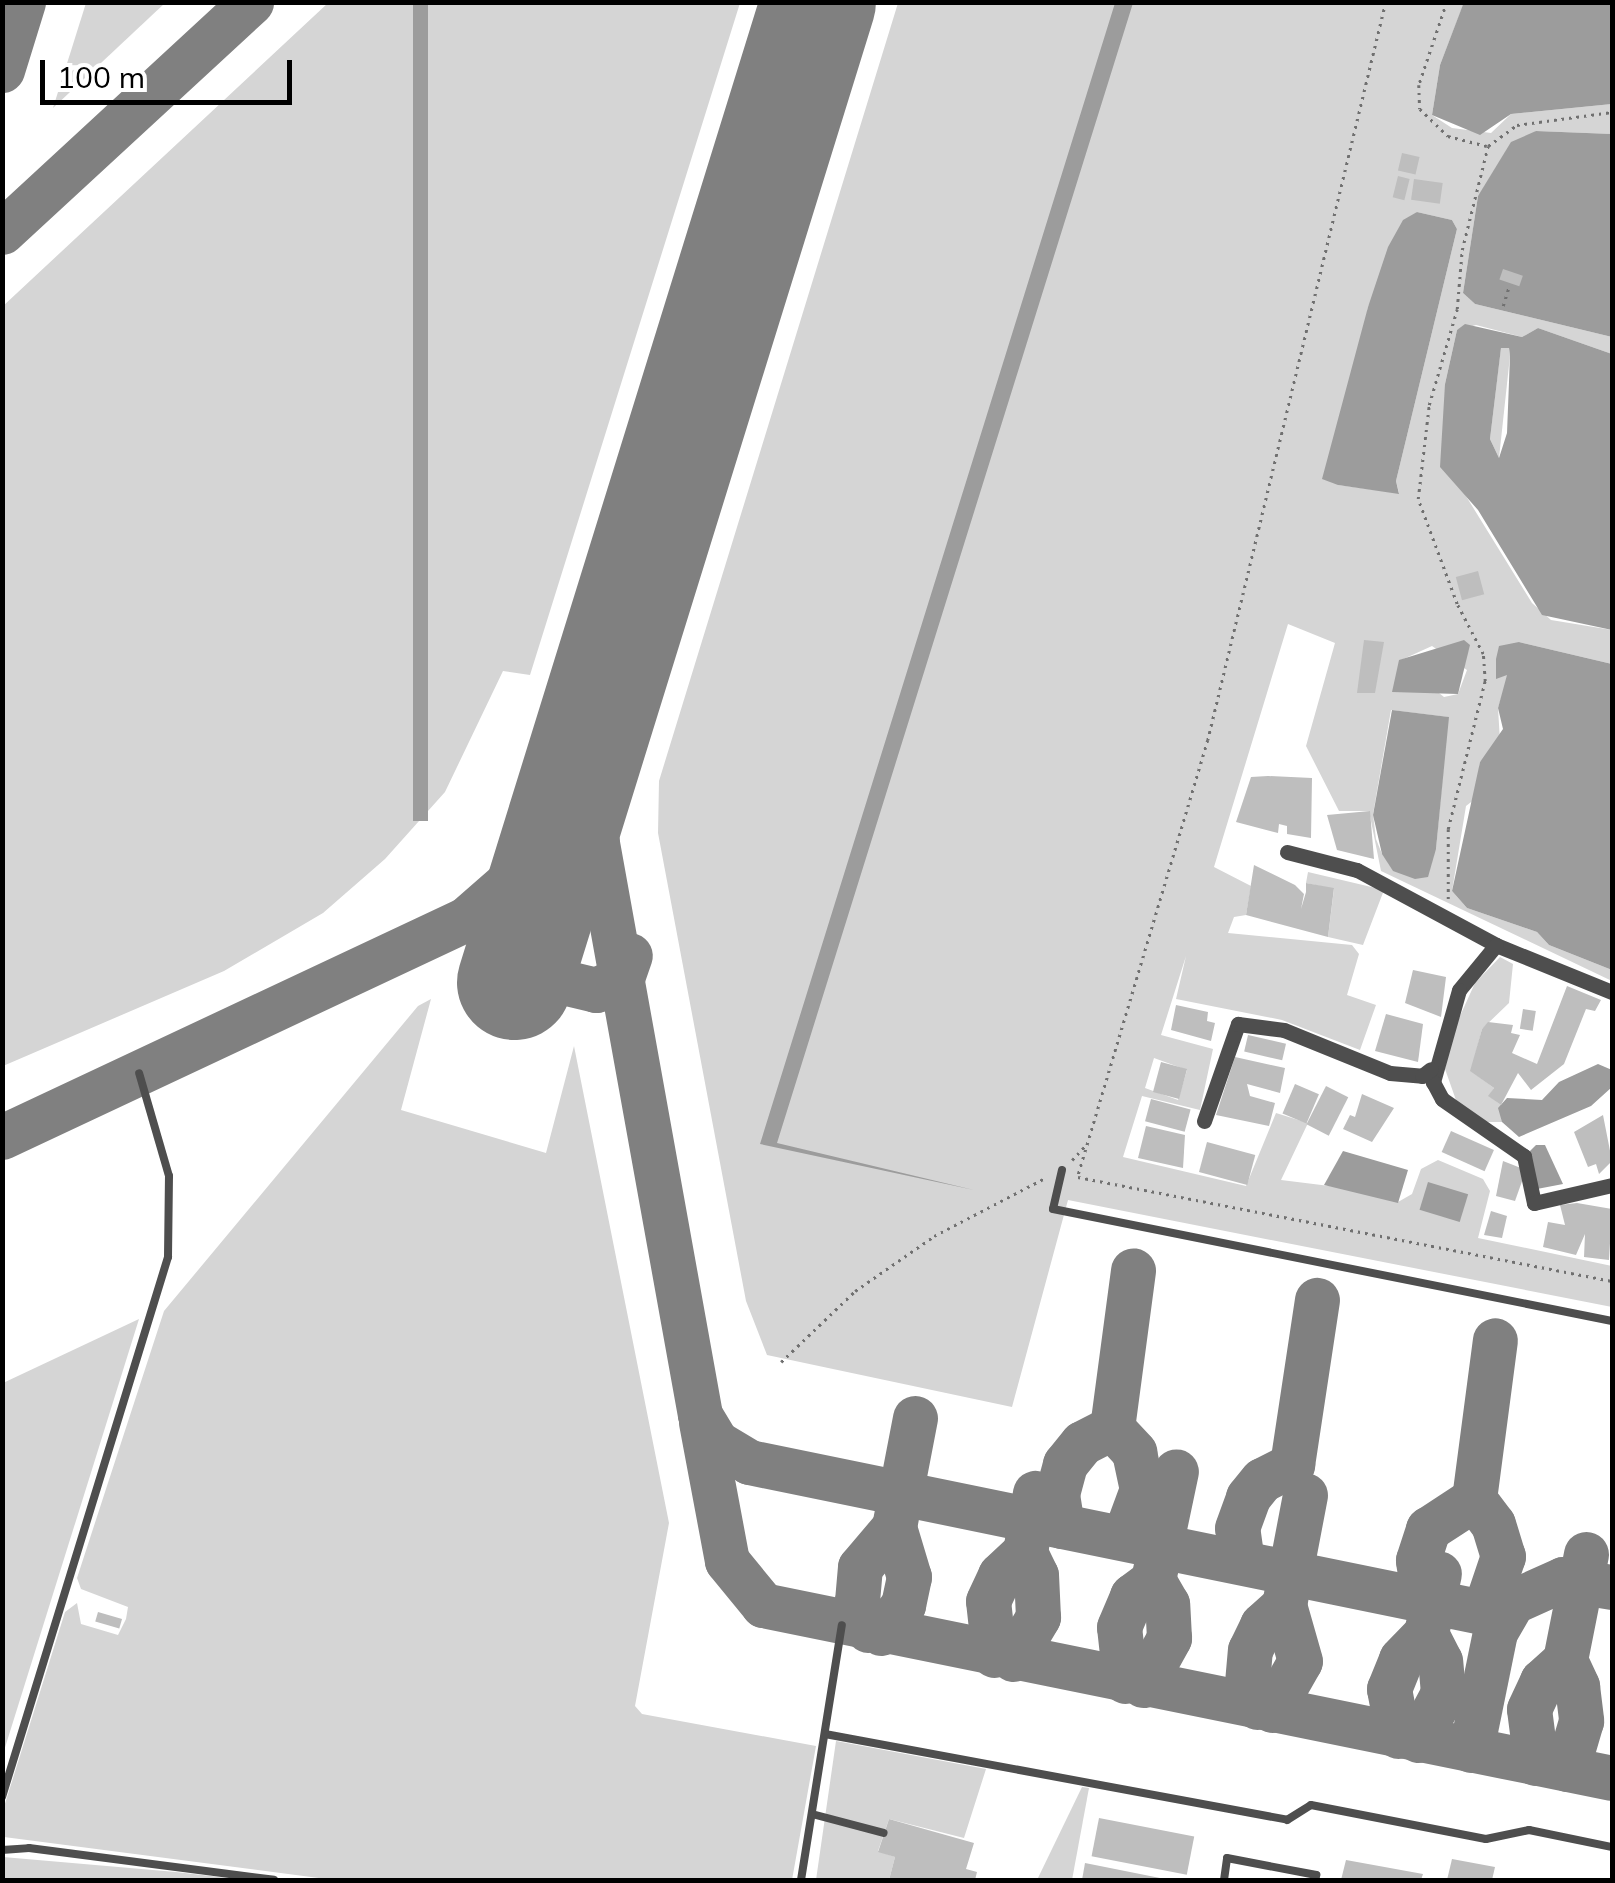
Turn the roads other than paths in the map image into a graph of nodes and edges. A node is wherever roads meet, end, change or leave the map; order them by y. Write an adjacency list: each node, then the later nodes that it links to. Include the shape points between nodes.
1 (1287, 852): 2 (street, via 1357,870)
2 (1496, 945): 3 (street); 4 (street, via 1459,990)
3 (1612, 992)
4 (1431, 1069): 6 (street, via 1422,1076 1390,1073 1284,1030 1238,1024); 8 (street, via 1442,1099 1524,1156 1534,1203)
5 (139, 1073): 12 (lane, via 170,1176 168,1257)
6 (1204, 1121)
7 (1062, 1170): 9 (lane, via 1053,1209)
8 (1612, 1185)
9 (1612, 1321)
10 (842, 1625): 11 (lane)
11 (824, 1734): 13 (lane); 15 (lane, via 1286,1820 1311,1806 1486,1839 1529,1830)
12 (2, 1798)
13 (812, 1814): 14 (lane); 18 (lane)
14 (884, 1832)
15 (1612, 1847)
16 (2, 1850): 17 (lane)
17 (274, 1880)
18 (801, 1880)
19 (1224, 1880): 20 (lane, via 1227,1858 1316,1874)
20 (1315, 1880)

